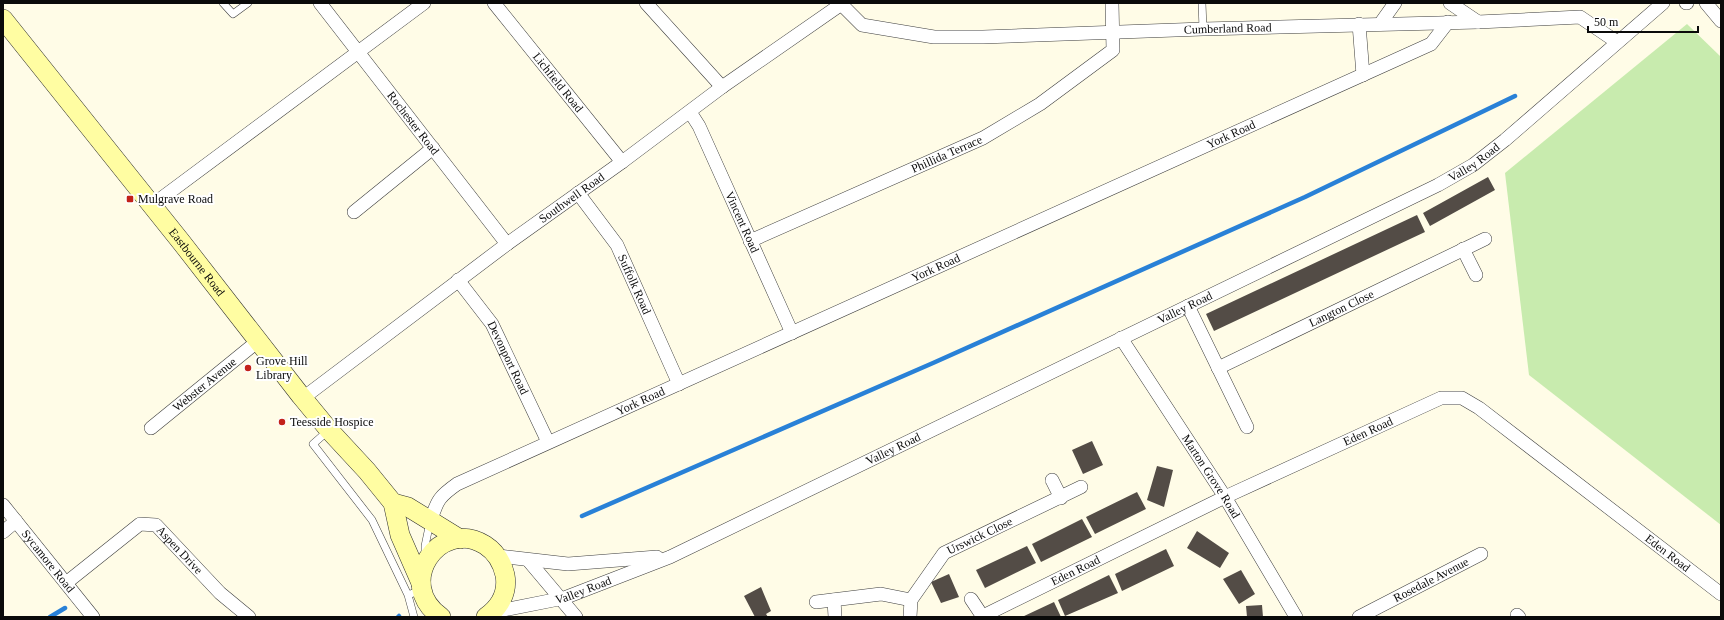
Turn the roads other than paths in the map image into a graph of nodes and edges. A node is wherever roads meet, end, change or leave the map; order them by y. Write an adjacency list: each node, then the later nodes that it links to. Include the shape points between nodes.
1 (223, 3): 2 (lane, via 234,14)
2 (248, 3)
3 (320, 3): 23 (street, Rochester Road)
4 (424, 3): 23 (street)
5 (494, 3): 28 (street, Lichfield Road)
6 (646, 3): 25 (street)
7 (841, 3): 21 (street, Cumberland Road, via 862,25 934,38); 25 (street, Southwell Road)
8 (1112, 3): 21 (street)
9 (1202, 3): 20 (lane)
10 (1395, 3): 19 (street)
11 (1450, 3): 17 (street)
12 (1663, 3): 22 (street, Valley Road)
13 (1706, 3): 15 (street)
14 (3, 19): 30 (street, Eastbourne Road)
15 (1721, 21)
16 (1448, 22): 17 (street, Cumberland Road); 19 (street, Cumberland Road); 24 (street, York Road, via 1431,44)
17 (1478, 22): 22 (street, Cumberland Road, via 1580,17)
18 (1359, 24): 19 (street, Cumberland Road); 20 (street, Cumberland Road); 24 (street)
19 (1380, 24)
20 (1203, 29): 21 (street, Cumberland Road)
21 (1113, 32): 33 (street, Phillida Terrace, via 1113,50 1040,104 983,138)
22 (1617, 42): 38 (street, Valley Road, via 1473,165 1438,185)
23 (358, 51): 27 (street, Rochester Road); 30 (street)
24 (1363, 75): 39 (street, York Road)
25 (722, 87): 26 (street, Southwell Road)
26 (690, 112): 28 (street, Southwell Road); 33 (street, Vincent Road, via 699,126)
27 (433, 148): 31 (street); 34 (street, Rochester Road)
28 (622, 162): 29 (street, Southwell Road)
29 (578, 193): 34 (street, Southwell Road); 43 (street, Suffolk Road, via 617,245)
30 (152, 206): 41 (street, Eastbourne Road)
31 (354, 212)
32 (1484, 239): 35 (street, Langton Close)
33 (750, 241): 39 (street, Vincent Road)
34 (507, 244): 37 (street, Southwell Road)
35 (1463, 249): 36 (street); 42 (street, Langton Close)
36 (1476, 275)
37 (458, 280): 44 (street, Southwell Road); 48 (street, Devonport Road, via 492,324)
38 (1188, 306): 40 (street, Valley Road); 42 (street)
39 (792, 333): 43 (street, York Road)
40 (1121, 338): 51 (street, Marton Grove Road); 61 (street, Valley Road)
41 (258, 341): 44 (street, Eastbourne Road); 46 (street, Webster Avenue)
42 (1218, 368): 45 (street)
43 (679, 384): 48 (street, York Road)
44 (304, 398): 47 (street, Eastbourne Road)
45 (1247, 427)
46 (151, 428)
47 (329, 430): 53 (street, Eastbourne Road); 65 (lane, via 313,444 372,520)
48 (548, 442): 55 (street, York Road, via 458,484 443,494)
49 (1052, 480): 52 (street)
50 (1082, 487): 52 (street, Urswick Close)
51 (1225, 497): 66 (street, Eden Road, via 1441,398 1462,398 1479,408); 73 (street, Eden Road); 81 (street, Marton Grove Road)
52 (1061, 498): 70 (street, Urswick Close, via 944,553)
53 (393, 503): 55 (street, via 408,507); 65 (street)
54 (3, 505): 56 (street, Sycamore Road)
55 (430, 520): 58 (street); 63 (lane, via 424,546)
56 (16, 521): 57 (street); 64 (street, Sycamore Road)
57 (3, 532)
58 (460, 539): 60 (street, via 481,543); 63 (street, via 439,546)
59 (1481, 554): 82 (street, Rosedale Avenue)
60 (498, 556): 62 (street, Valley Road); 72 (street, via 506,579 505,591)
61 (670, 557): 62 (street, Valley Road, via 568,564); 67 (street, Valley Road)
62 (528, 560): 67 (street)
63 (424, 563): 65 (street)
64 (66, 583): 74 (street, Sycamore Road); 75 (street, Aspen Drive, via 140,524 156,525 220,593)
65 (417, 589): 76 (lane); 77 (street, via 434,612)
66 (1721, 594)
67 (561, 599): 72 (street, Valley Road); 78 (street)
68 (971, 599): 73 (street)
69 (834, 600): 70 (street, via 881,594); 71 (street); 79 (street)
70 (911, 600): 80 (street)
71 (816, 602)
72 (490, 614)
73 (983, 616)
74 (93, 617)
75 (249, 617)
76 (414, 617)
77 (441, 617)
78 (576, 617)
79 (835, 617)
80 (910, 617)
81 (1296, 617)
82 (1359, 617)

